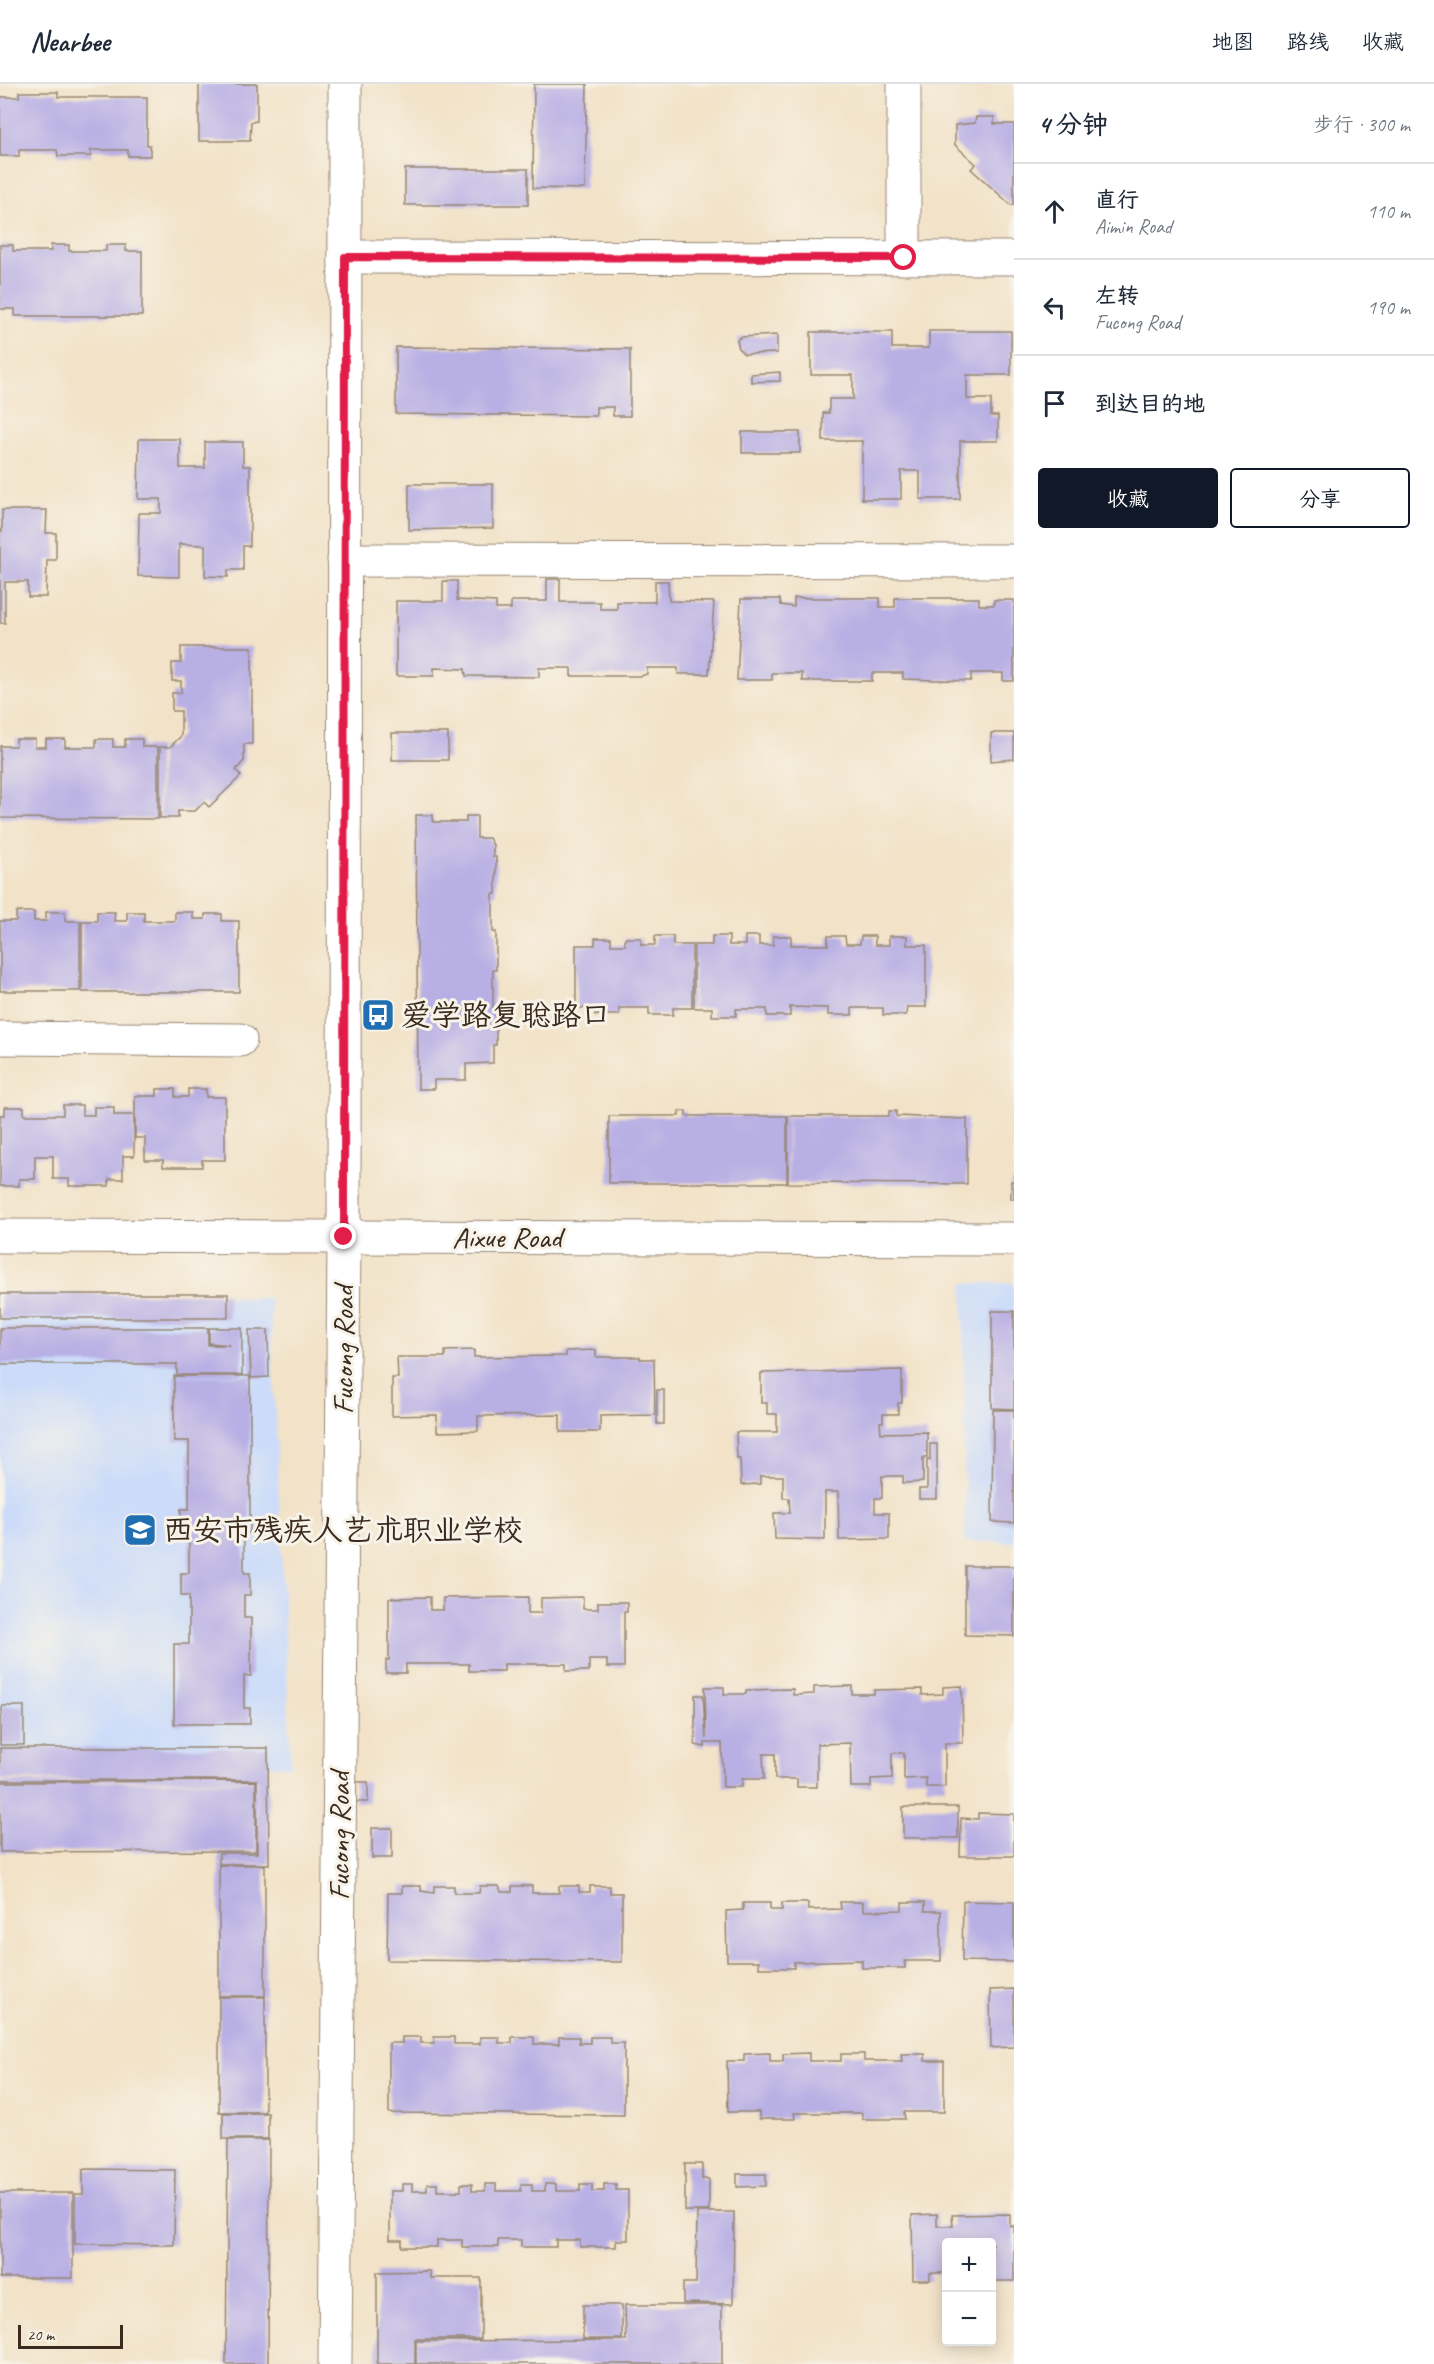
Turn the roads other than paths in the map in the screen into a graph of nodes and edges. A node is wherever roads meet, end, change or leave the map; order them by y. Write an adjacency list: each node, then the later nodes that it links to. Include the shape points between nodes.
1 (345, 84): 3 (street, Fucong Road)
2 (904, 84): 4 (street)
3 (345, 257): 4 (street); 6 (street, Fucong Road)
4 (904, 258): 5 (street)
5 (1014, 258)
6 (344, 560): 7 (street); 11 (street, Fucong Road)
7 (1014, 561)
8 (0, 1038): 9 (street)
9 (240, 1040)
10 (0, 1236): 11 (street, Aixue Road)
11 (344, 1237): 12 (street, Aixue Road); 13 (street, Fucong Road)
12 (1014, 1239)
13 (335, 2364)

